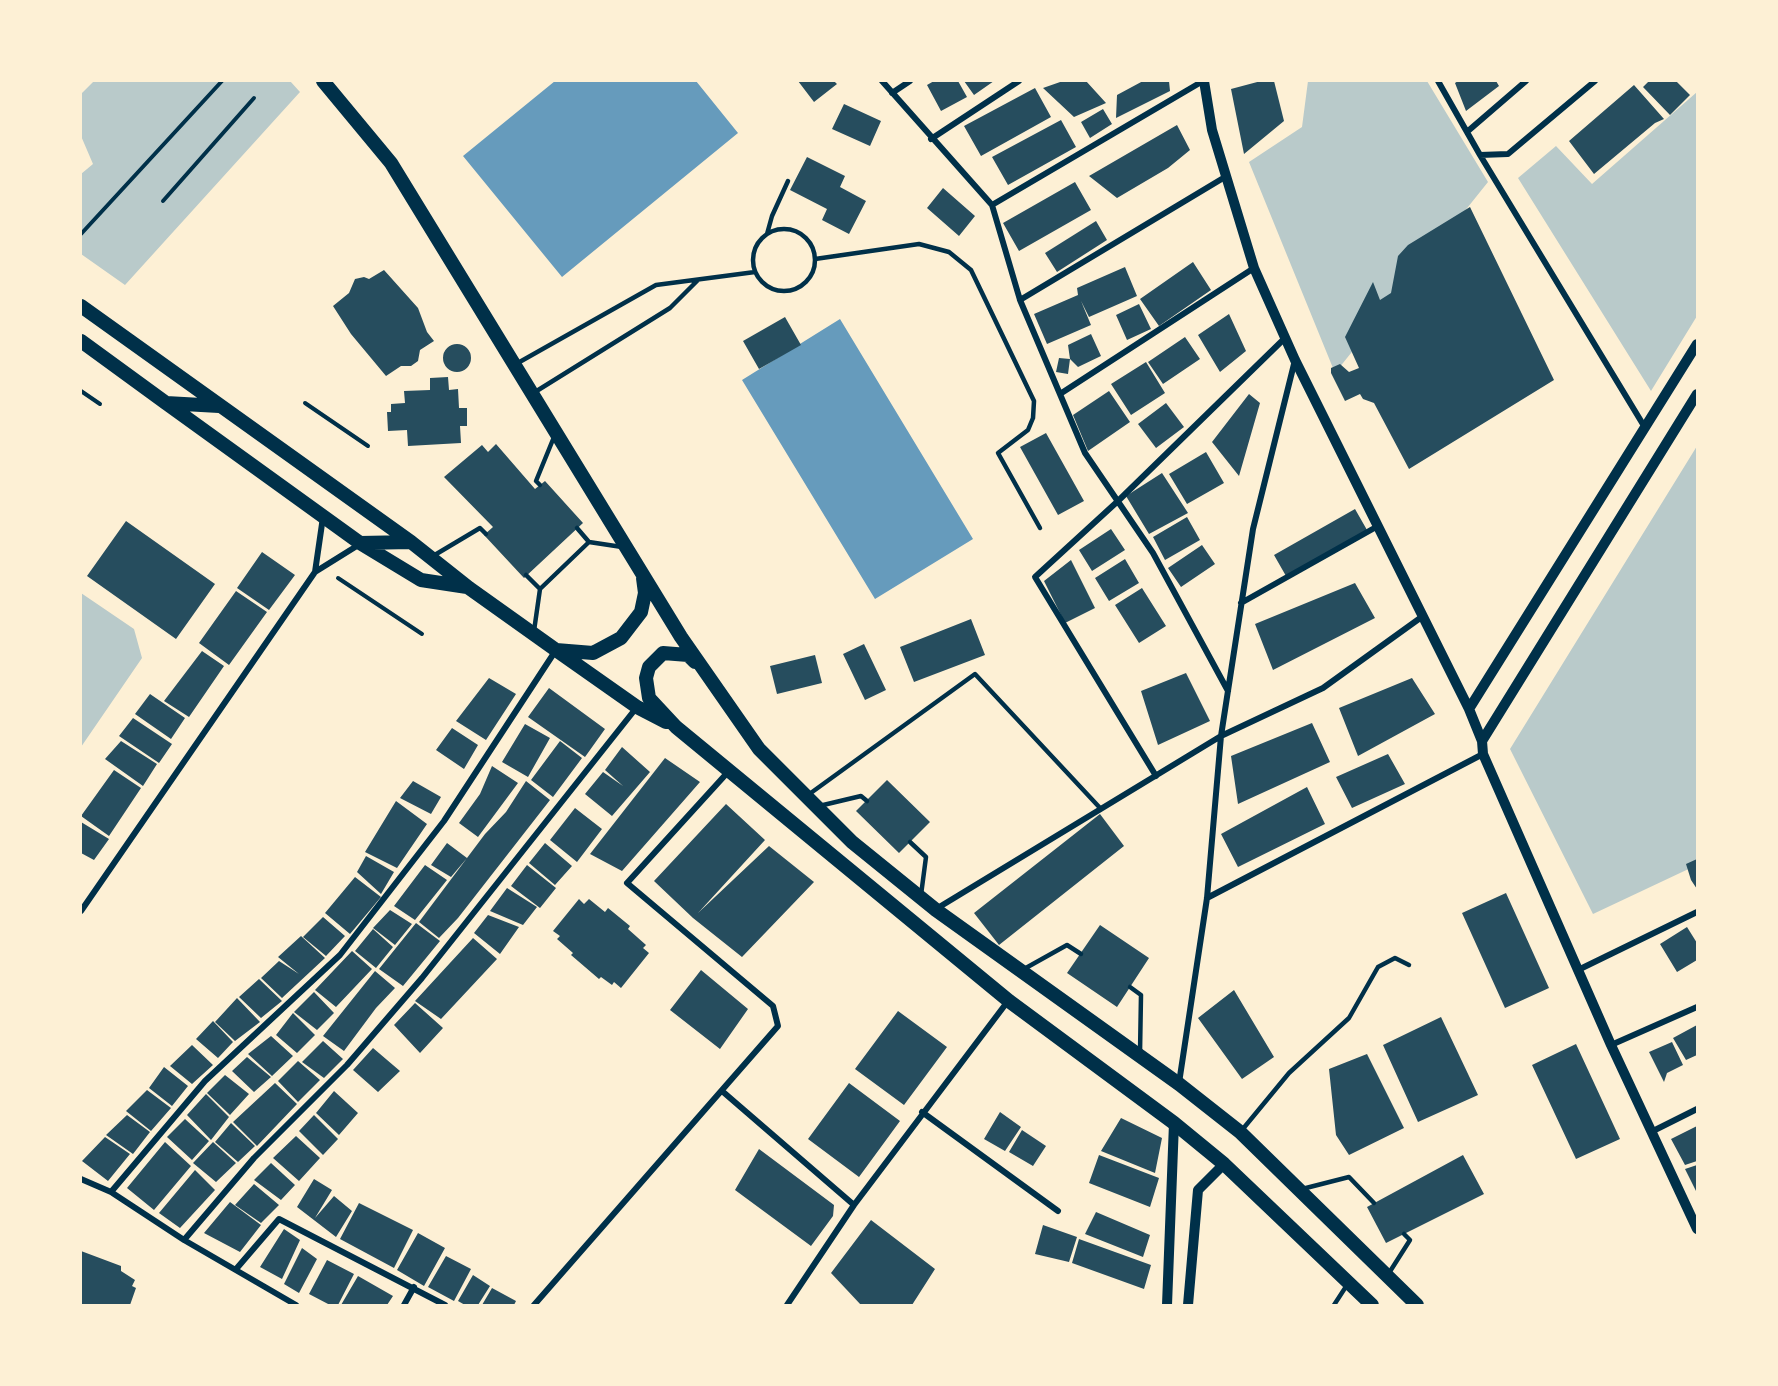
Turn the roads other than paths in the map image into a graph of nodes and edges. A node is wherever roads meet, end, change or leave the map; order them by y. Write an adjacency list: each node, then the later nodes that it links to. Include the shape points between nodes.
1 (323, 81): 27 (main road, via 391,164)
2 (882, 81): 9 (street)
3 (910, 81): 9 (street)
4 (1019, 81): 11 (street)
5 (1204, 81): 13 (street); 15 (street)
6 (1438, 81): 10 (street)
7 (1526, 81): 10 (street)
8 (1595, 81): 12 (street, via 1508,154)
9 (892, 93): 11 (street)
10 (1468, 131): 12 (street)
11 (931, 139): 15 (street)
12 (1480, 155): 33 (street)
13 (1225, 177): 18 (street); 21 (street)
14 (788, 182): 16 (lane)
15 (992, 205): 21 (street)
16 (767, 234): 17 (lane, via 777,230 798,232 806,239); 19 (lane, via 754,251)
17 (815, 259): 19 (lane, via 808,279 790,290 770,288); 40 (lane, via 919,244 949,252 971,270 1034,401 1034,418 1028,430 998,453)
18 (1254, 268): 23 (street); 29 (street)
19 (755, 272): 20 (lane)
20 (698, 280): 27 (lane, via 656,285); 28 (lane, via 670,308)
21 (1020, 300): 29 (street)
22 (84, 311): 32 (main road)
23 (1285, 338): 26 (street); 36 (street)
24 (81, 341): 31 (main road)
25 (1697, 344): 33 (street)
26 (1295, 360): 38 (street); 52 (street, via 1253,529)
27 (515, 365): 28 (main road)
28 (532, 393): 34 (main road)
29 (1060, 394): 36 (street, via 1085,453)
30 (1697, 394): 62 (street)
31 (166, 403): 32 (main road); 37 (main road)
32 (219, 406): 42 (main road)
33 (1644, 426): 59 (street)
34 (556, 432): 35 (lane, via 536,481); 45 (main road)
35 (540, 485)
36 (1118, 501): 57 (street, via 1153,553); 65 (street, via 1035,577)
37 (323, 518): 44 (main road); 47 (street)
38 (1378, 526): 52 (street); 53 (street)
39 (577, 528): 43 (lane)
40 (1040, 528)
41 (486, 534): 46 (lane, via 480,528)
42 (411, 542): 44 (main road); 46 (main road)
43 (589, 542): 45 (lane); 51 (lane)
44 (360, 543): 47 (street); 50 (main road, via 421,580)
45 (627, 548): 48 (main road)
46 (431, 557): 50 (main road)
47 (315, 572): 73 (street)
48 (642, 573): 55 (main road, via 645,593 641,612 621,638 593,652); 56 (main road)
49 (526, 575): 51 (lane)
50 (469, 588): 54 (main road)
51 (540, 589): 54 (lane)
52 (1241, 603): 57 (street)
53 (1423, 616): 59 (street); 61 (street, via 1323,688)
54 (534, 634): 55 (main road)
55 (556, 650): 58 (main road); 95 (street, via 444,821 340,955 205,1081)
56 (705, 672): 60 (main road, via 688,655 676,653 663,653 649,667 648,698); 66 (main road, via 759,748)
57 (1228, 691): 61 (street)
58 (637, 707): 60 (main road); 102 (street, via 422,978 346,1065 254,1158)
59 (1469, 709): 62 (street)
60 (676, 728): 64 (main road)
61 (1221, 736): 65 (street); 72 (street)
62 (1482, 741): 63 (street)
63 (1483, 754): 72 (street); 78 (street)
64 (728, 772): 81 (main road); 86 (street, via 627,884 774,1006 778,1026)
65 (1156, 776): 69 (street)
66 (807, 796): 68 (main road); 69 (lane, via 975,674)
67 (867, 801): 68 (lane, via 861,796)
68 (817, 807): 71 (main road, via 852,842)
69 (1101, 809): 74 (street)
70 (910, 842): 71 (lane, via 926,857)
71 (921, 898): 74 (main road)
72 (1207, 898): 85 (street)
73 (81, 910)
74 (936, 910): 79 (main road)
75 (1697, 912): 78 (street)
76 (1081, 954): 79 (lane, via 1066,945)
77 (1409, 965): 90 (lane, via 1395,958 1378,967 1349,1018 1289,1073)
78 (1578, 970): 83 (street)
79 (1021, 971): 84 (main road)
80 (1130, 987): 84 (lane, via 1141,995)
81 (1009, 1001): 88 (street); 89 (main road)
82 (1697, 1007): 83 (street)
83 (1611, 1045): 91 (street)
84 (1140, 1056): 85 (main road)
85 (1179, 1084): 90 (main road)
86 (722, 1091): 97 (street); 110 (street)
87 (1697, 1109): 91 (street)
88 (922, 1112): 97 (street); 99 (street)
89 (1174, 1123): 92 (main road); 112 (street)
90 (1240, 1132): 94 (main road)
91 (1650, 1132): 98 (street)
92 (1224, 1164): 105 (main road); 113 (street, via 1198,1190)
93 (81, 1179): 95 (street)
94 (1298, 1190): 96 (lane, via 1349,1177); 104 (main road)
95 (111, 1192): 102 (street)
96 (1374, 1203)
97 (854, 1205): 111 (street)
98 (1692, 1208): 100 (street)
99 (1058, 1211)
100 (1697, 1228)
101 (1404, 1234): 104 (lane, via 1410,1240)
102 (184, 1240): 103 (street)
103 (237, 1268): 106 (street, via 279,1219); 107 (street)
104 (1387, 1276): 116 (main road)
105 (1349, 1282): 114 (lane); 115 (main road)
106 (414, 1287): 108 (street); 109 (street)
107 (296, 1305)
108 (404, 1305)
109 (445, 1305)
110 (534, 1305)
111 (787, 1305)
112 (1167, 1305)
113 (1188, 1305)
114 (1334, 1305)
115 (1372, 1305)
116 (1417, 1305)

